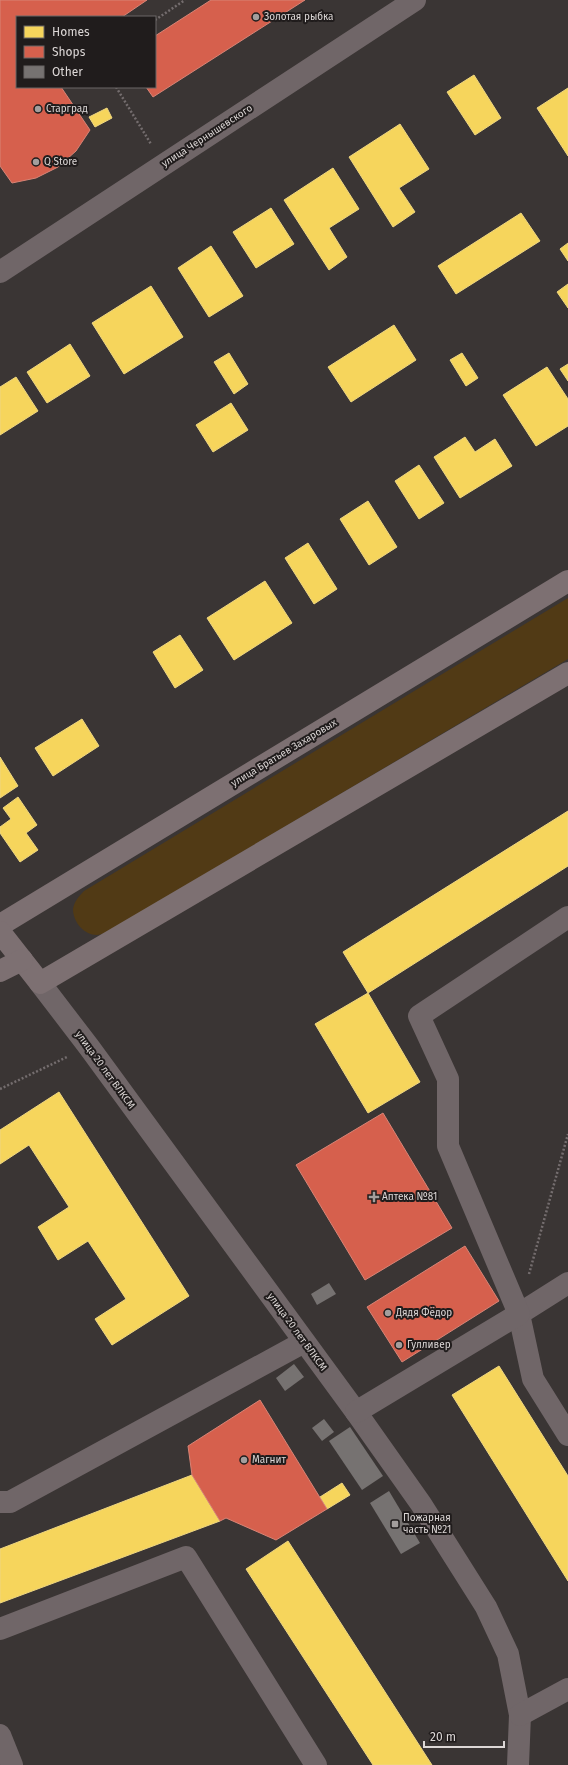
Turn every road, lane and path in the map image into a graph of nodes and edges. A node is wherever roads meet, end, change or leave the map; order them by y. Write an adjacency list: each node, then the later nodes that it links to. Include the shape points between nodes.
1 (186, 0): 3 (path)
2 (415, 0): 5 (street, улица Чернышевского)
3 (156, 19)
4 (117, 88): 5 (path)
5 (164, 165): 6 (street, улица Чернышевского)
6 (0, 272)
7 (568, 581): 10 (main road, улица Братьев Захаровых)
8 (568, 673): 14 (main road)
9 (568, 917): 20 (street, via 419,1016 448,1079 448,1146)
10 (0, 925)
11 (0, 932): 12 (main road, улица 20 лет ВЛКСМ)
12 (22, 960): 13 (main road); 14 (main road, улица 20 лет ВЛКСМ)
13 (0, 971)
14 (40, 983): 15 (street, улица 20 лет ВЛКСМ)
15 (89, 1047): 16 (path); 21 (street, улица 20 лет ВЛКСМ)
16 (0, 1088)
17 (568, 1134): 18 (path)
18 (529, 1276)
19 (568, 1283): 20 (street)
20 (519, 1314): 22 (street); 23 (street, via 533,1380)
21 (304, 1342): 22 (street, улица 20 лет ВЛКСМ); 24 (street, via 10,1502)
22 (356, 1412): 27 (street, улица 20 лет ВЛКСМ, via 421,1504 486,1607 508,1654)
23 (568, 1435)
24 (0, 1502)
25 (0, 1629): 30 (street, via 186,1557)
26 (568, 1689): 27 (street)
27 (520, 1715): 31 (street, улица 20 лет ВЛКСМ)
28 (0, 1735): 29 (street)
29 (12, 1765)
30 (316, 1765)
31 (518, 1765)

